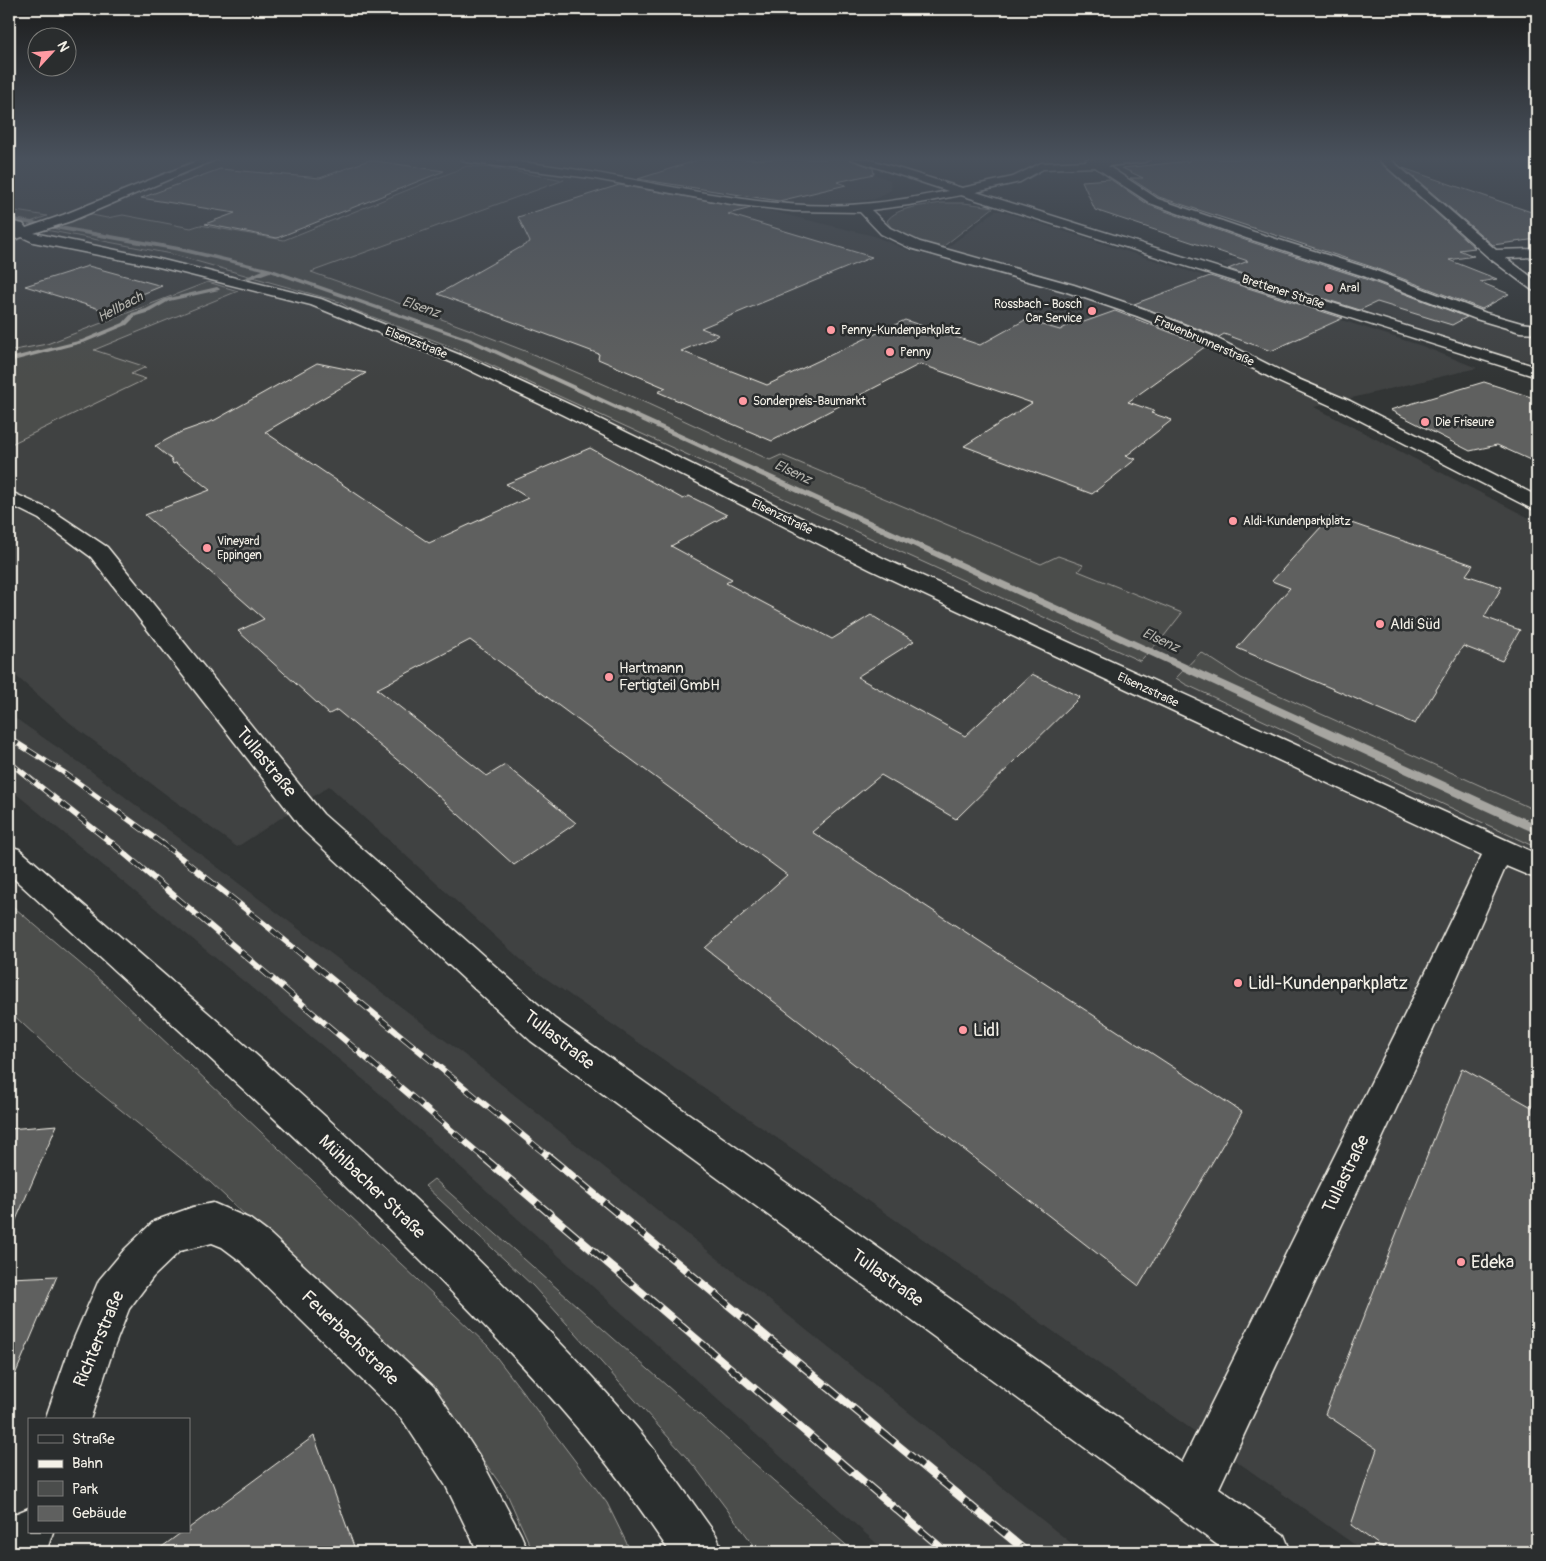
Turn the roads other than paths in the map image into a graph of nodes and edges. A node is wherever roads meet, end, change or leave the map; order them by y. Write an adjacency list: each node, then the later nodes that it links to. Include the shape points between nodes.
1 (22, 232): 13 (street, Elsenzstraße, via 33,238 159,263 316,302 469,364 879,565)
2 (887, 232): 12 (street, Frauenbrunnerstraße, via 915,245 1069,288 1208,340)
3 (1090, 232): 10 (street, Brettener Straße)
4 (1241, 232): 9 (street, via 1366,272 1481,316)
5 (1467, 232): 7 (street)
6 (1537, 253): 7 (street)
7 (1493, 254): 8 (street)
8 (1537, 287)
9 (1537, 329)
10 (1537, 372)
11 (9, 497): 18 (street, Tullastraße, via 46,515 99,552 313,822 543,1030)
12 (1537, 504)
13 (1499, 849): 15 (street, Elsenzstraße); 18 (street, Tullastraße)
14 (9, 857): 22 (street, Mühlbacher Straße, via 350,1164 496,1306 612,1435)
15 (1537, 867)
16 (138, 1263): 17 (street, Richterstraße, via 114,1295); 21 (street, Feuerbachstraße, via 168,1235 213,1224 236,1233 256,1248 418,1403 462,1470)
17 (68, 1418)
18 (1190, 1497): 23 (street, Tullastraße)
19 (28, 1534): 20 (street)
20 (22, 1552)
21 (504, 1552)
22 (699, 1552)
23 (1267, 1552)

